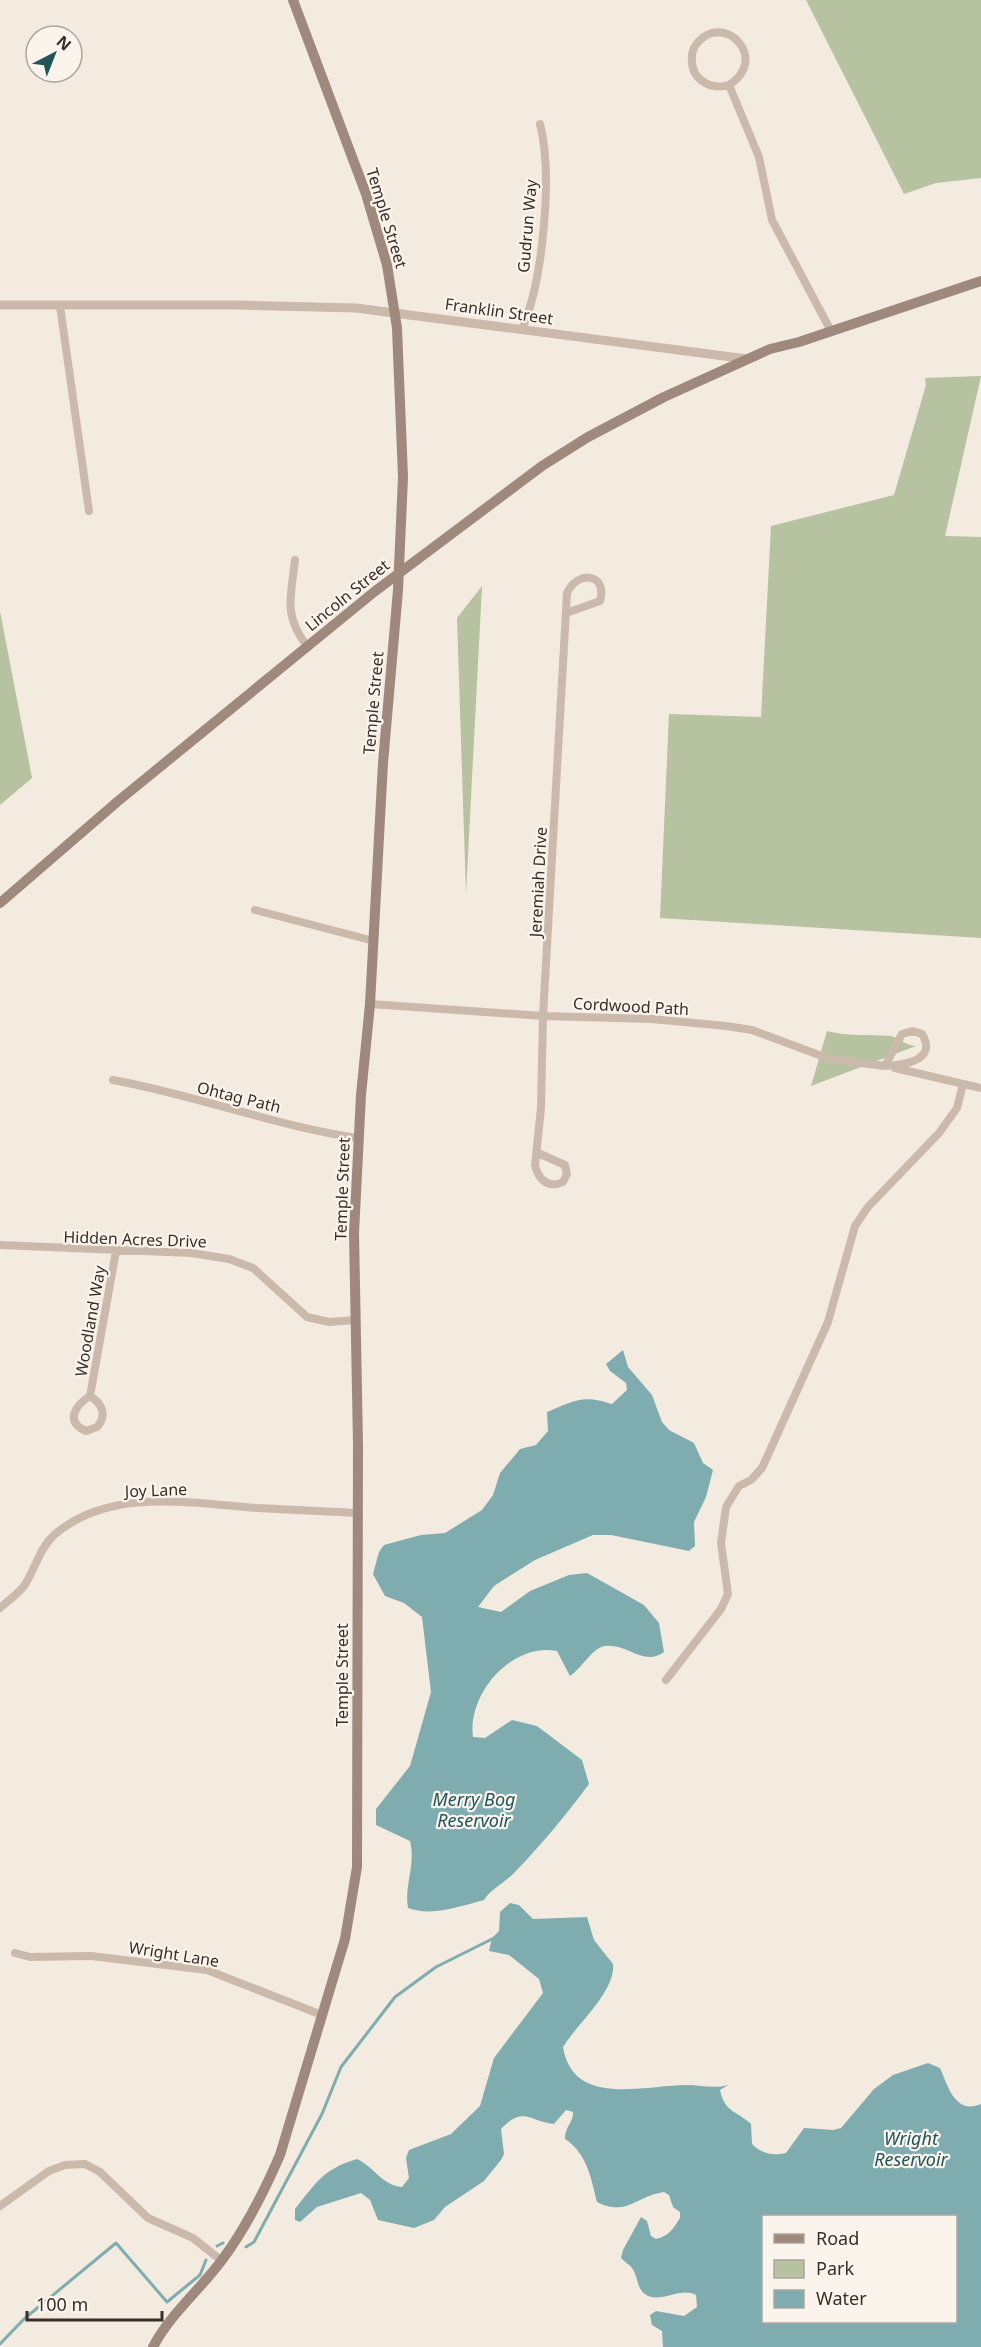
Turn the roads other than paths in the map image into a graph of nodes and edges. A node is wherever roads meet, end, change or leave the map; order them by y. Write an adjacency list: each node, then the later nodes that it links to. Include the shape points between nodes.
1 (293, 0): 7 (main road, Temple Street, via 372,213)
2 (729, 85): 2 (street, via 711,86 694,71 694,49 707,35 730,35 745,51 746,65); 9 (street, via 759,157 772,220)
3 (540, 124): 8 (street, Gudrun Way, via 546,160 542,224 534,294)
4 (981, 281): 9 (main road, Franklin Street)
5 (0, 305): 6 (street, Franklin Street)
6 (60, 306): 7 (street, Franklin Street, via 236,304); 11 (street)
7 (395, 312): 8 (street, Franklin Street); 13 (main road, Temple Street, via 404,477)
8 (522, 329): 10 (street, Franklin Street)
9 (831, 331): 10 (main road, Franklin Street)
10 (747, 358): 13 (main road, Lincoln Street, via 578,443)
11 (89, 510)
12 (295, 560): 15 (street, via 291,613 294,629)
13 (398, 573): 15 (main road, Lincoln Street); 18 (main road, Temple Street)
14 (566, 613): 14 (street, Jeremiah Drive, via 567,592 572,583 586,577 595,579 601,589 600,601); 20 (street, Jeremiah Drive)
15 (307, 646): 16 (main road, Lincoln Street)
16 (0, 903)
17 (255, 910): 18 (street)
18 (374, 941): 19 (main road, Temple Street)
19 (370, 1004): 20 (street, Cordwood Path); 25 (main road, Temple Street)
20 (543, 1016): 21 (street, Cordwood Path, via 652,1018 726,1026 752,1030 830,1059); 26 (street, Jeremiah Drive)
21 (885, 1066): 21 (street, Cordwood Path, via 902,1034 922,1034 926,1047 917,1061); 23 (street)
22 (113, 1080): 25 (street, Ohtag Path)
23 (963, 1084): 24 (street); 33 (street, via 957,1108 939,1133 868,1207 855,1226 828,1322 767,1457 751,1480 739,1486 726,1507 721,1543 728,1594 721,1609)
24 (981, 1088)
25 (358, 1138): 29 (main road, Temple Street)
26 (538, 1153): 26 (street, Jeremiah Drive, via 565,1165 567,1174 563,1182 552,1185 540,1178 535,1165)
27 (0, 1245): 28 (street, Hidden Acres Drive)
28 (116, 1251): 29 (street, Hidden Acres Drive, via 229,1258 257,1270 306,1317 328,1322); 30 (street, Woodland Way)
29 (355, 1320): 31 (main road, Temple Street)
30 (90, 1396): 30 (street, Woodland Way, via 100,1405 103,1416 97,1427 86,1431 76,1421 74,1412)
31 (358, 1513): 32 (street, Joy Lane, via 206,1502 135,1502 102,1508 53,1536 23,1588); 35 (main road, Temple Street, via 357,1867 345,1939)
32 (0, 1608)
33 (666, 1680)
34 (15, 1953): 35 (street, Wright Lane, via 30,1957 91,1956 207,1970)
35 (322, 2015): 37 (main road, Temple Street, via 280,2155 256,2207)
36 (0, 2206): 37 (street, via 49,2171 84,2164 100,2172 148,2218 194,2238)
37 (222, 2261): 38 (main road, Temple Street, via 166,2325)
38 (153, 2347)

